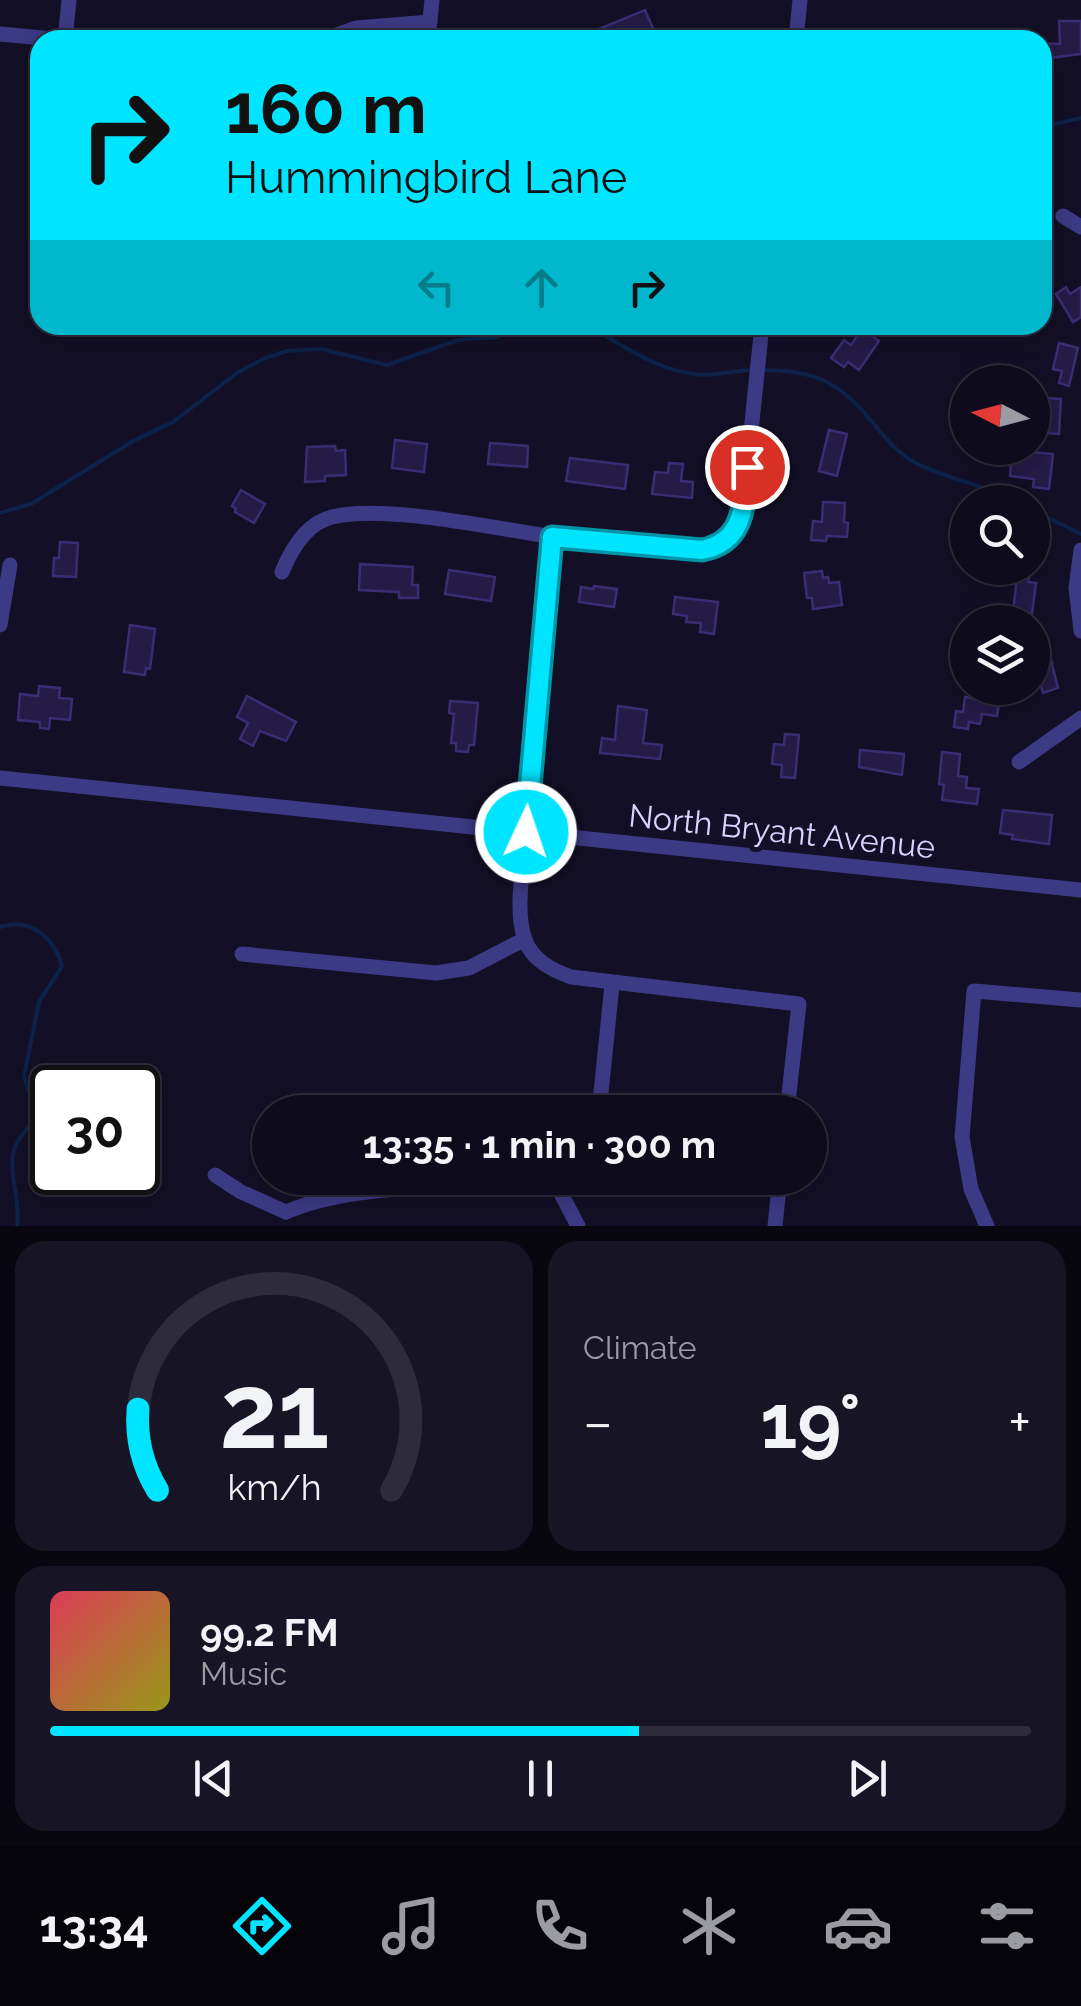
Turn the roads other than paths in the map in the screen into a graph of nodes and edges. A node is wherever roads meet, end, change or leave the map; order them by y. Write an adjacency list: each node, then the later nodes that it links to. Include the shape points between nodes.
1 (69, 0): 5 (street)
2 (432, 0): 4 (street)
3 (800, 0): 8 (street)
4 (430, 22): 6 (street); 7 (street)
5 (65, 30)
6 (350, 30)
7 (429, 30)
8 (797, 30)
9 (0, 34): 10 (street)
10 (30, 37)
11 (1063, 216): 12 (street)
12 (1081, 227)
13 (761, 335): 14 (street, via 744,500 730,540 702,550)
14 (552, 537): 17 (street, via 354,513 309,530); 23 (street)
15 (1081, 550): 19 (street)
16 (10, 564): 18 (street)
17 (282, 572)
18 (0, 625)
19 (1081, 631)
20 (1081, 718): 21 (street)
21 (1019, 762)
22 (0, 778): 23 (street, North Bryant Avenue)
23 (526, 832): 24 (street, North Bryant Avenue); 25 (street)
24 (1081, 890)
25 (525, 939): 26 (street, via 469,968 436,973); 27 (street, via 548,968)
26 (242, 954)
27 (612, 984): 29 (street); 30 (street, via 799,1004)
28 (1081, 1000): 38 (street, via 974,991 962,1137 971,1190)
29 (601, 1095)
30 (789, 1095)
31 (216, 1175): 35 (street)
32 (348, 1195): 35 (street, via 312,1201)
33 (563, 1195): 36 (street)
34 (778, 1195): 37 (street)
35 (285, 1219)
36 (578, 1226)
37 (775, 1226)
38 (986, 1226)

